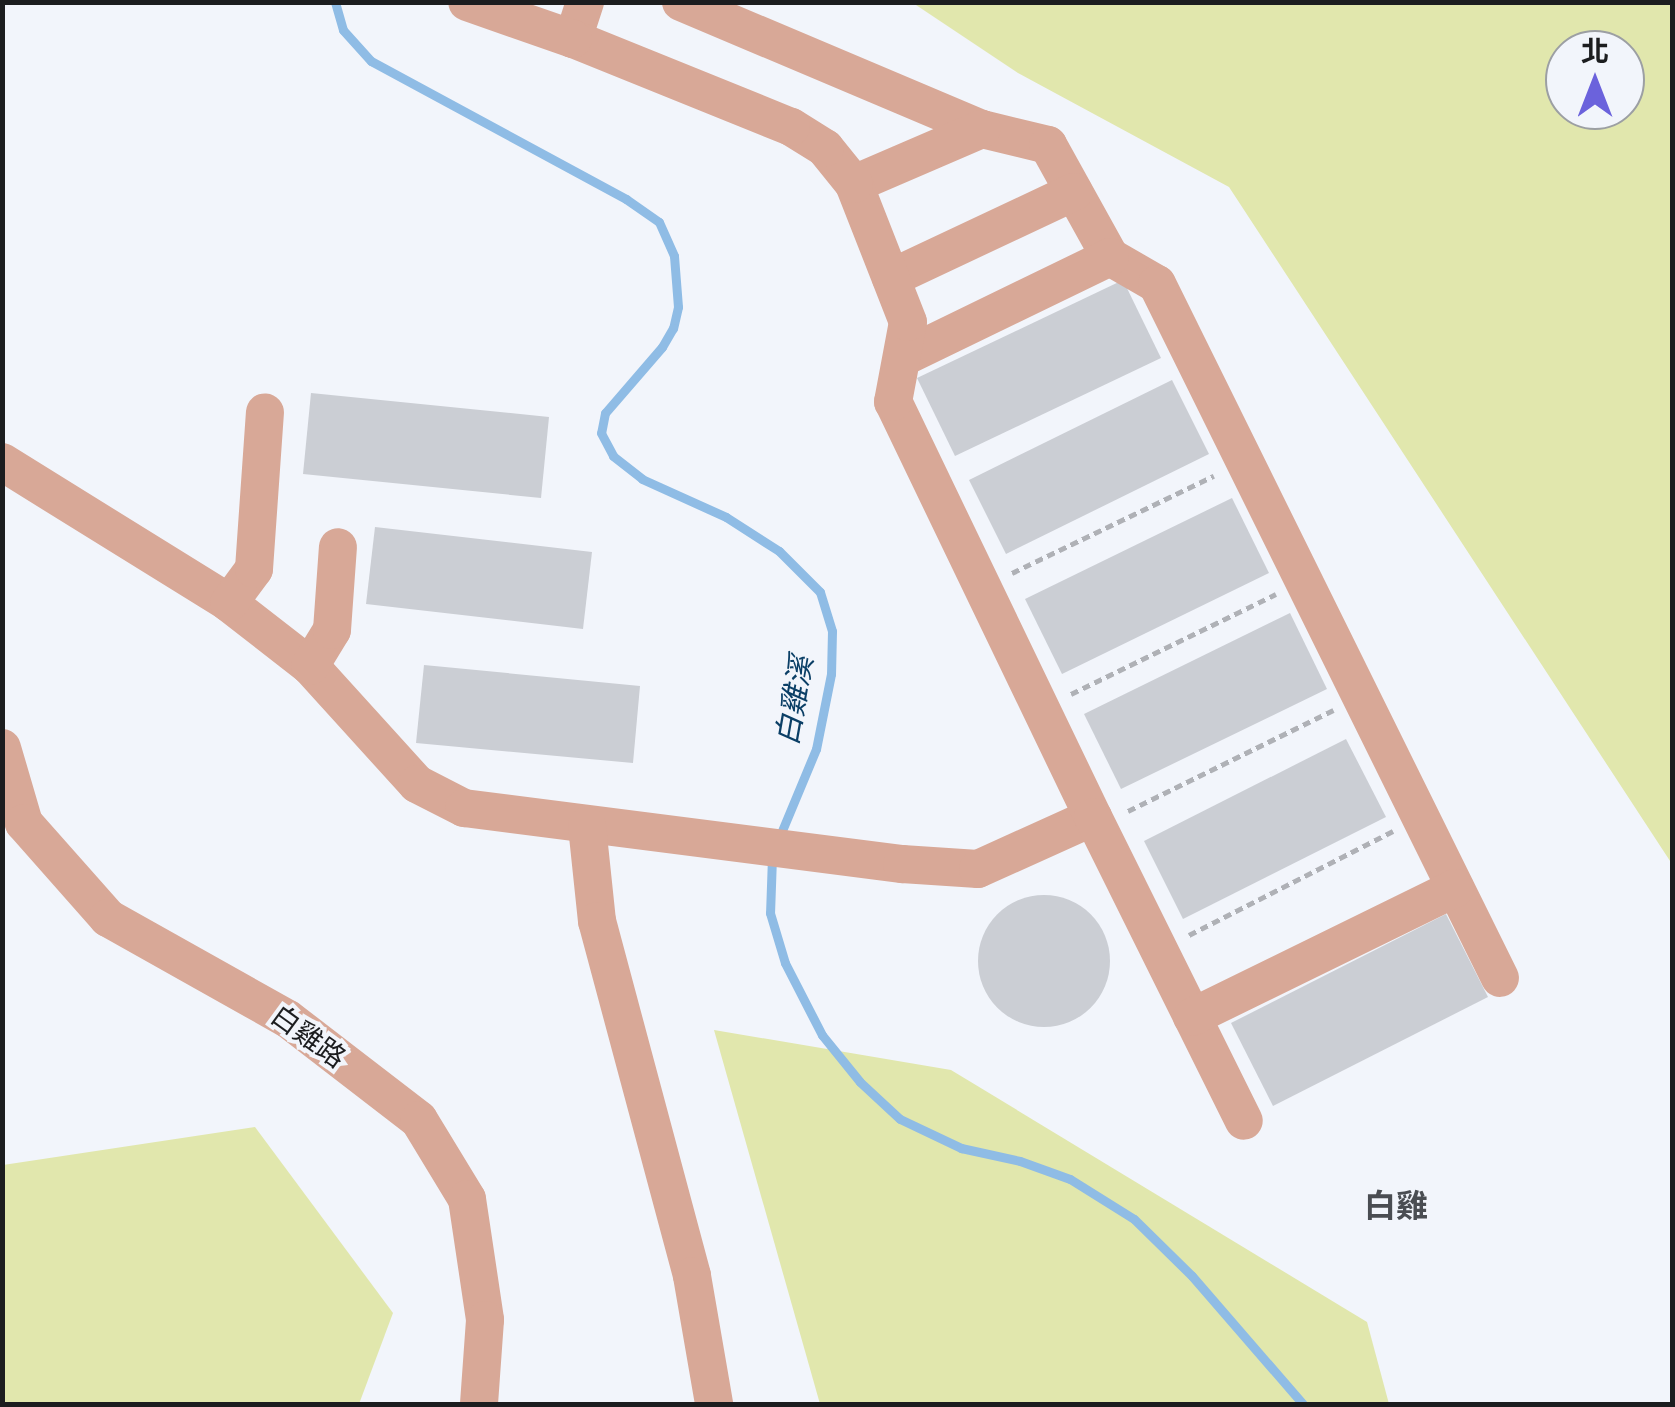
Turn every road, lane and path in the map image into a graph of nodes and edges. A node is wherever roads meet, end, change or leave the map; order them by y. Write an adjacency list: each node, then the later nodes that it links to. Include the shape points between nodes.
1 (467, 2): 4 (street)
2 (585, 2): 4 (street)
3 (681, 2): 5 (street)
4 (572, 39): 6 (street, via 791,127 825,148)
5 (982, 130): 6 (street); 7 (street, via 1048,145)
6 (854, 184): 9 (street)
7 (1074, 192): 8 (street); 9 (street)
8 (1110, 257): 10 (street); 12 (street, via 1156,284)
9 (892, 278): 10 (street, via 908,322)
10 (902, 358): 16 (street, via 893,402)
11 (265, 412): 17 (street, via 254,569)
12 (1244, 461): 15 (street); 16 (path)
13 (2, 462): 17 (street)
14 (338, 547): 18 (street, via 332,630)
15 (1303, 580): 19 (street); 20 (path)
16 (982, 588): 20 (street)
17 (229, 603): 18 (street)
18 (310, 666): 24 (street, via 417,784 441,798 488,813)
19 (1360, 697): 22 (street); 23 (path)
20 (1041, 709): 23 (street)
21 (2, 748): 30 (street, 白雞路, via 24,823 108,918 288,1018 419,1120 467,1198 485,1320)
22 (1420, 817): 25 (street); 26 (path)
23 (1096, 822): 24 (street, via 978,869); 26 (street)
24 (588, 826): 31 (street, via 597,921 692,1276)
25 (1455, 888): 27 (street); 28 (street)
26 (1159, 950): 28 (street)
27 (1500, 978)
28 (1192, 1016): 29 (street)
29 (1244, 1122)
30 (480, 1404)
31 (714, 1404)

